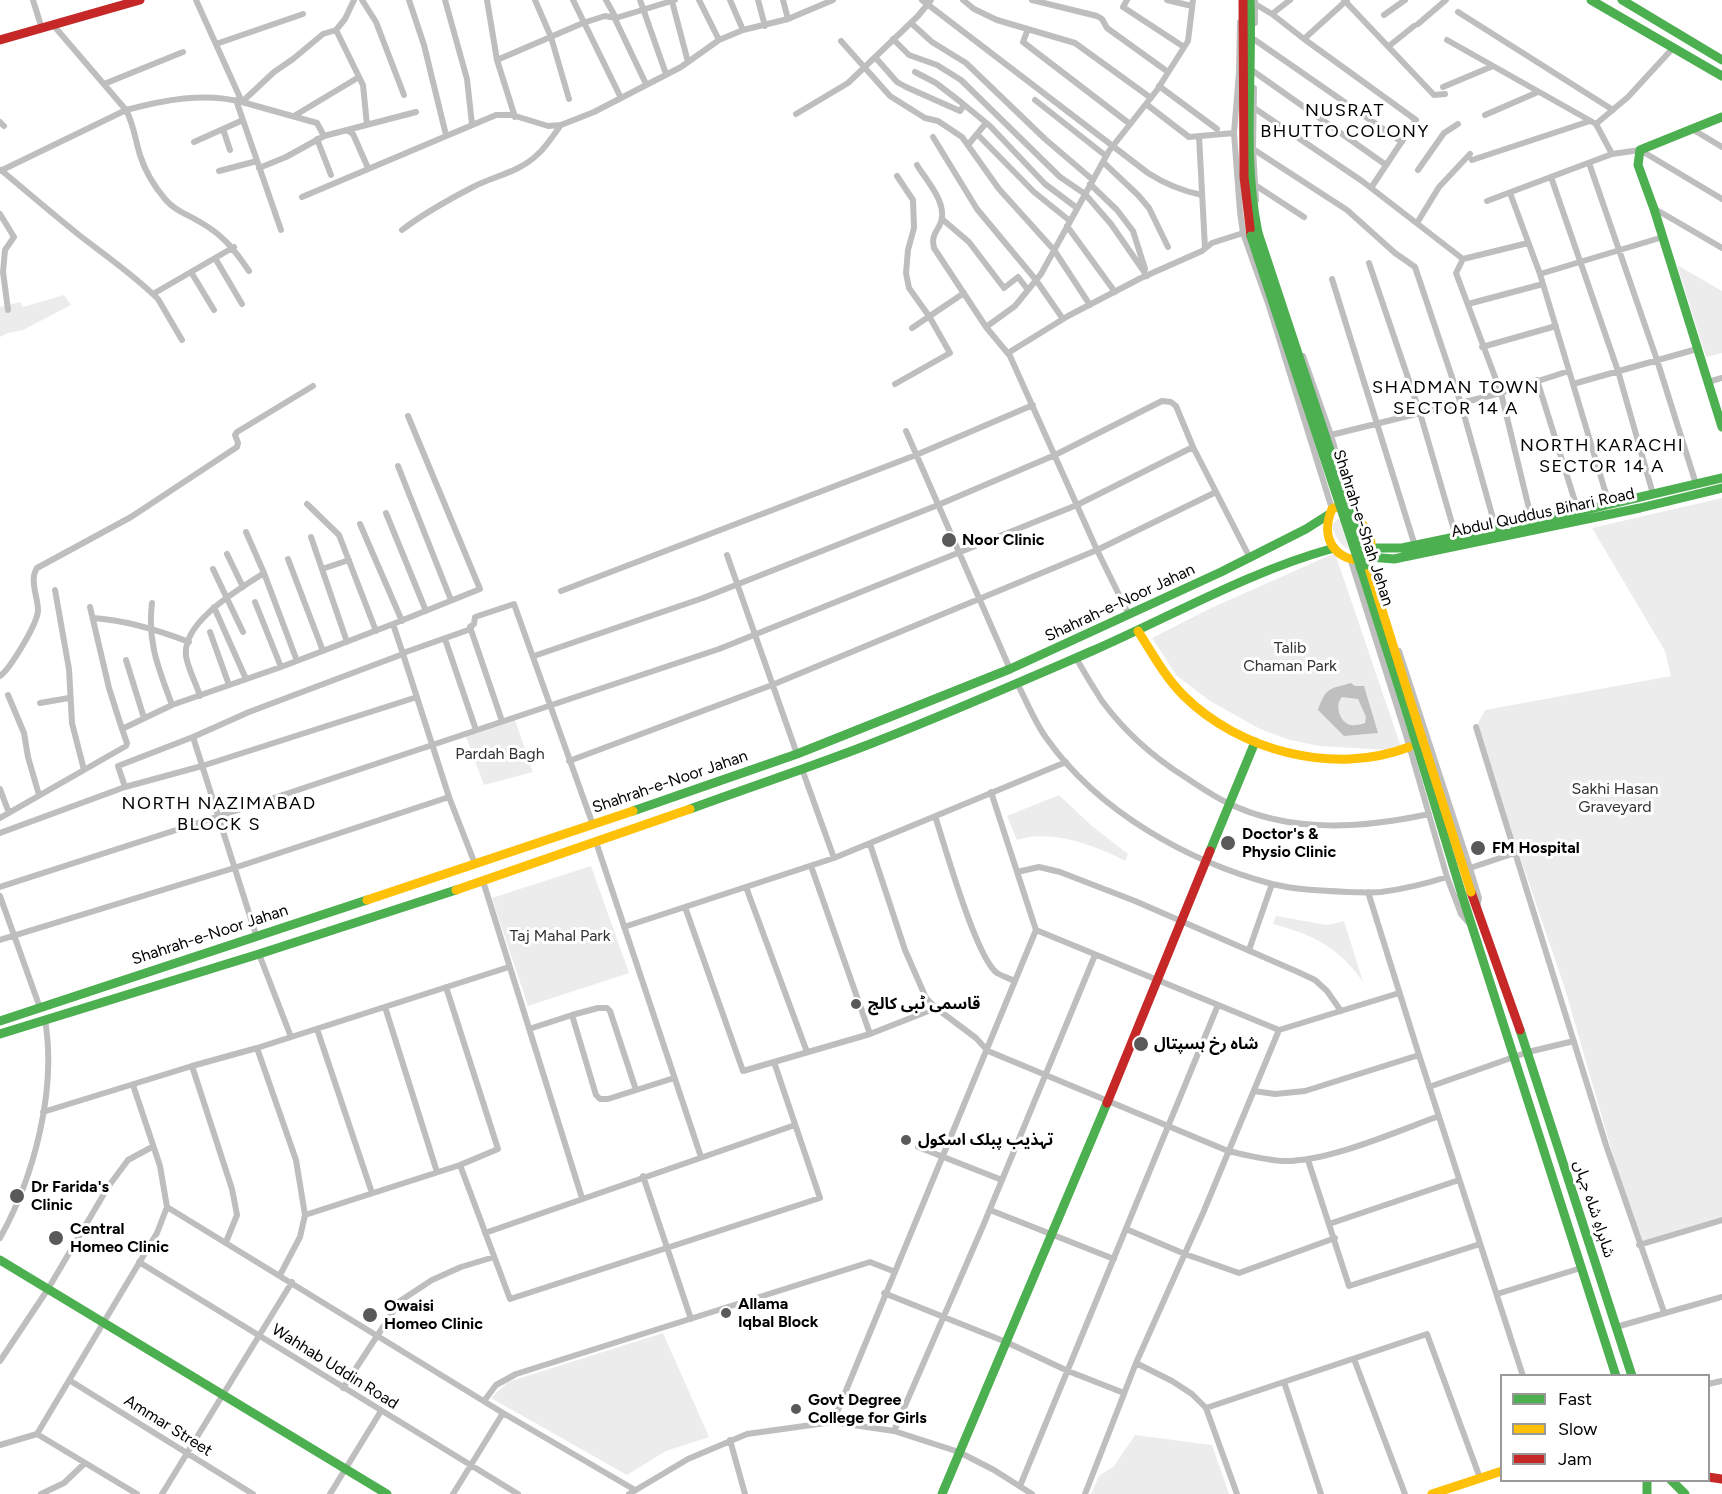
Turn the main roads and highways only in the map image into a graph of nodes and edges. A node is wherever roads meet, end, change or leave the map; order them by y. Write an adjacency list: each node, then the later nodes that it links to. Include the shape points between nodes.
1 (141, 0): 6 (main road)
2 (1241, 0): 29 (main road, Shahrah-e-Shah Jehan, bridge, via 1245,42 1243,161 1251,236)
3 (1591, 0): 9 (main road)
4 (1622, 0): 8 (main road)
5 (1253, 1): 29 (main road, Shahrah-e-Shah Jehan, bridge, via 1249,149 1256,224 1368,566)
6 (120, 3): 7 (main road)
7 (0, 40)
8 (1722, 60)
9 (1722, 76)
10 (1722, 117): 11 (main road, via 1640,150 1638,165)
11 (1722, 424)
12 (1722, 478): 16 (main road, Abdul Quddus Bihari Road)
13 (1722, 488): 16 (main road, Abdul Quddus Bihari Road, via 1394,559)
14 (1330, 512): 15 (main road, via 1328,535); 16 (main road, via 1339,507 1354,514 1369,537); 17 (main road, Shahrah-e-Noor Jahan)
15 (1334, 549): 16 (main road, via 1351,561); 18 (main road, Shahrah-e-Noor Jahan, via 1308,555)
16 (1370, 555)
17 (1221, 572): 18 (main road); 20 (main road, Shahrah-e-Noor Jahan)
18 (1228, 588): 19 (main road, Shahrah-e-Noor Jahan)
19 (1138, 631): 21 (main road, Shahrah-e-Noor Jahan); 23 (main road, via 1184,695 1213,718)
20 (969, 686): 21 (main road); 22 (main road, Shahrah-e-Noor Jahan)
21 (976, 701): 24 (main road, Shahrah-e-Noor Jahan)
22 (862, 726): 24 (main road); 26 (main road, Shahrah-e-Noor Jahan, via 797,754)
23 (1255, 742): 25 (main road, via 1334,759 1379,756); 41 (main road)
24 (869, 744): 27 (main road, Shahrah-e-Noor Jahan)
25 (1409, 747)
26 (670, 798): 27 (main road); 28 (main road, Shahrah-e-Noor Jahan)
27 (676, 814): 30 (main road, Shahrah-e-Noor Jahan)
28 (396, 890): 30 (main road); 31 (main road, Shahrah-e-Noor Jahan)
29 (1466, 894): 33 (main road, Shahrah-e-Shah Jehan, via 1477,910); 34 (main road, Shahrah-e-Shah Jehan, via 1470,924)
30 (402, 907): 32 (main road, Shahrah-e-Noor Jahan)
31 (0, 1021)
32 (0, 1035)
33 (1528, 1052): 37 (main road, شاہراہِ شاہ جہاں)
34 (1513, 1057): 36 (main road, شاہراہِ شاہ جہاں)
35 (0, 1260): 40 (main road)
36 (1615, 1374)
37 (1631, 1374)
38 (1500, 1472): 42 (main road)
39 (1673, 1482): 43 (main road)
40 (387, 1494)
41 (942, 1494)
42 (1432, 1494)
43 (1685, 1494)

